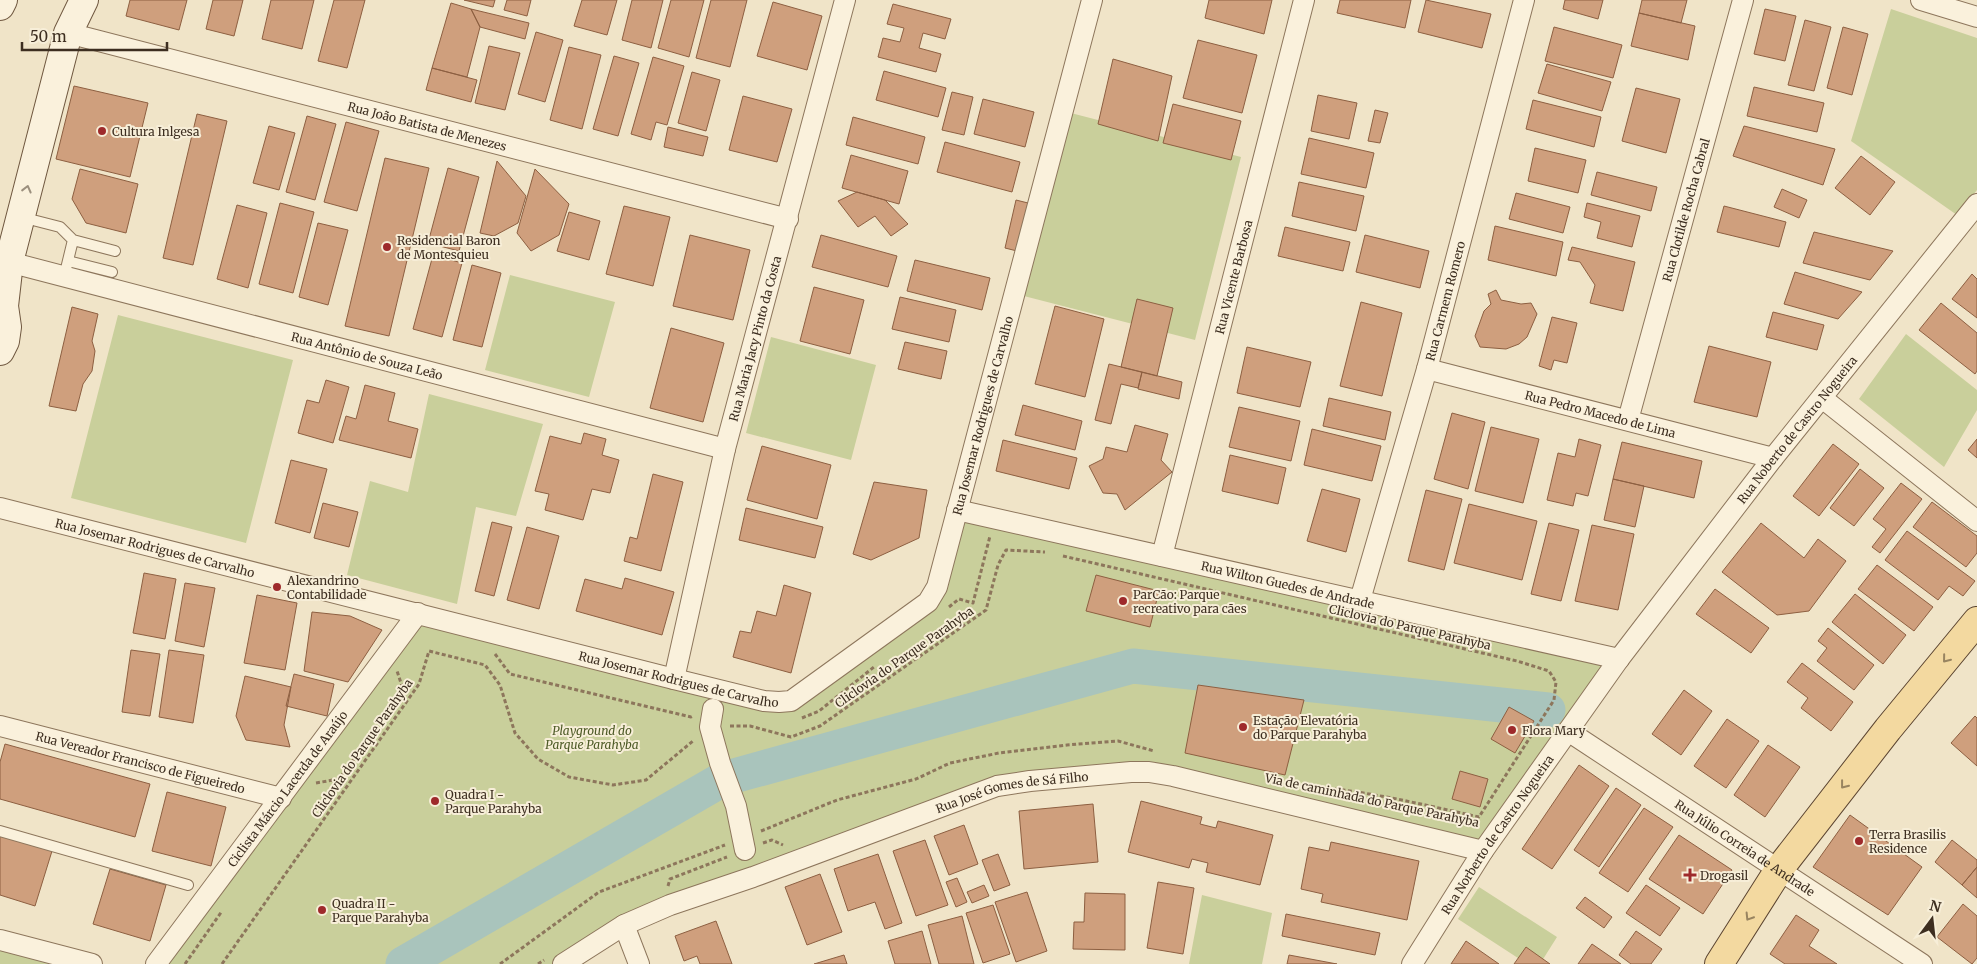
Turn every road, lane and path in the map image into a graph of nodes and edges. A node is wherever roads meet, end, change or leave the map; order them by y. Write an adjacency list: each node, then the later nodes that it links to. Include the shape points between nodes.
1 (3, 0): 9 (main road)
2 (84, 0): 11 (main road)
3 (845, 0): 14 (street, Rua Maria Jacy Pinto da Costa)
4 (1092, 0): 28 (street, Rua Josemar Rodrigues de Carvalho)
5 (1304, 0): 33 (street, Rua Vicente Barbosa)
6 (1524, 0): 22 (street, Rua Carmem Romero)
7 (1743, 0): 24 (street, Rua Clotilde Rocha Cabral)
8 (1921, 0): 10 (street)
9 (0, 6)
10 (1977, 17)
11 (68, 33): 13 (main road, one-way to 11); 14 (street, Rua João Batista de Menezes)
12 (1977, 204): 23 (street, Rua Noberto de Castro Nogueira)
13 (20, 217): 15 (lane, via 60,227); 17 (main road)
14 (788, 219): 25 (street, Rua Maria Jacy Pinto da Costa)
15 (73, 240): 16 (lane); 18 (lane)
16 (115, 251)
17 (9, 262): 18 (street, Rua Antônio de Souza Leão); 20 (main road)
18 (66, 269): 19 (lane); 25 (street, Rua Antônio de Souza Leão)
19 (112, 272)
20 (2, 304): 21 (main road, via 7,327)
21 (0, 351)
22 (1427, 369): 24 (street, Rua Pedro Macedo de Lima); 34 (street, Rua Carmem Romero)
23 (1822, 398): 26 (street, Rua Noberto de Castro Nogueira); 29 (street)
24 (1628, 420): 26 (street, Rua Pedro Macedo de Lima)
25 (725, 449): 42 (street, Rua Maria Jacy Pinto da Costa)
26 (1773, 458): 39 (street, Rua Noberto de Castro Nogueira)
27 (0, 508): 36 (street, Rua Josemar Rodrigues de Carvalho)
28 (957, 510): 33 (street, Rua Wilton Guedes de Andrade); 42 (street, Rua Josemar Rodrigues de Carvalho, via 937,588 928,602 798,697 786,702 764,701)
29 (1977, 521)
30 (992, 531): 35 (path, via 973,603 959,599)
31 (1052, 553): 43 (path, Cliclovia do Parque Parahyba, via 1006,550 998,565 986,610 820,726 791,737)
32 (1061, 556): 48 (path, Cliclovia do Parque Parahyba, via 1517,660 1549,671 1556,682 1554,700 1479,817 1404,799)
33 (1162, 556): 34 (street, Rua Wilton Guedes de Andrade)
34 (1360, 600): 39 (street, Rua Wilton Guedes de Andrade)
35 (944, 612)
36 (418, 613): 42 (street, Rua Josemar Rodrigues de Carvalho); 50 (street, Ciclista Márcio Lacerda de Araújo)
37 (1977, 621): 55 (main road, one-way to 55)
38 (490, 648): 43 (path, via 510,674 691,717)
39 (1618, 659): 46 (street, Rua Norberto de Castro Nogueira)
40 (881, 662): 44 (path, via 819,711)
41 (397, 670): 49 (path, via 404,692 339,779 316,782)
42 (674, 679)
43 (711, 718): 52 (street, via 720,763 736,806); 65 (path, Cliclovia do Parque Parahyba, via 646,780 613,785 569,777 538,759 515,734 500,685 485,665 429,651 418,684)
44 (798, 720)
45 (0, 726): 50 (street, Rua Vereador Francisco de Figueiredo)
46 (1568, 731): 54 (street, Rua Norberto de Castro Nogueira); 55 (street, Rua Júlio Correia de Andrade)
47 (1156, 752): 52 (path, via 1118,741 950,762 916,779 837,800)
48 (1294, 785)
49 (310, 790)
50 (281, 798): 63 (street, Ciclista Márcio Lacerda de Araújo)
51 (0, 831): 56 (lane)
52 (744, 844): 53 (path, via 772,840); 57 (path, via 670,879); 66 (path, via 600,892)
53 (785, 846)
54 (1483, 851): 59 (street, Rua José Gomes de Sá Filho, via 1172,776 1131,772 997,786 670,905); 69 (street, Rua Norberto de Castro Nogueira)
55 (1780, 868): 70 (main road, one-way to 70); 71 (street, Rua Júlio Correia de Andrade)
56 (188, 885)
57 (668, 887)
58 (224, 909): 64 (path)
59 (624, 925): 61 (street, Rua José Gomes de Sá Filho); 68 (street)
60 (0, 940): 62 (street)
61 (554, 961): 67 (path)
62 (92, 964)
63 (156, 964)
64 (185, 964)
65 (222, 964)
66 (500, 964)
67 (538, 964)
68 (638, 964)
69 (1412, 964)
70 (1719, 964)
71 (1922, 964)

